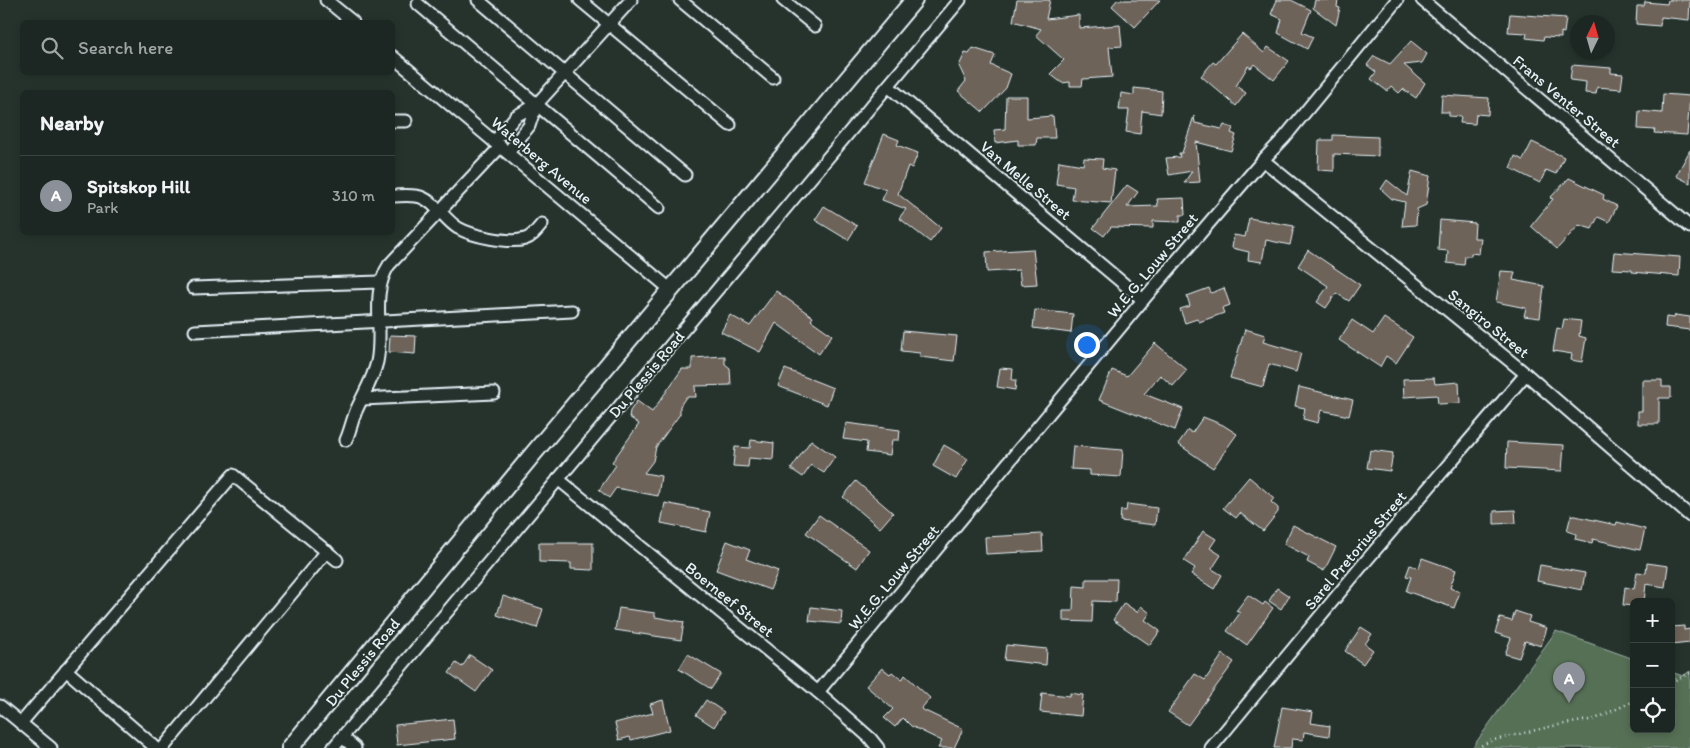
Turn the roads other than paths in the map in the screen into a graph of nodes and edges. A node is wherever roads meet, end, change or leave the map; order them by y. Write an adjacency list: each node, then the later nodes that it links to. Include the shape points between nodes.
1 (326, 0): 12 (street)
2 (478, 0): 16 (street)
3 (580, 0): 13 (street)
4 (631, 0): 13 (street)
5 (680, 0): 17 (street)
6 (783, 0): 14 (street)
7 (914, 0): 33 (street, Du Plessis Road)
8 (960, 0): 18 (street, Du Plessis Road)
9 (1397, 0): 24 (street, W.E.G. Louw Street)
10 (1422, 0): 30 (street, Frans Venter Street)
11 (418, 4): 19 (street)
12 (351, 20)
13 (609, 24): 16 (street); 22 (street)
14 (814, 26)
15 (395, 59): 23 (street, Waterberg Avenue)
16 (565, 73): 19 (street); 25 (street)
17 (773, 78)
18 (888, 86): 34 (street, Van Melle Street); 42 (street, Du Plessis Road)
19 (536, 105): 23 (street, via 529,126); 23 (street, via 516,116); 27 (street)
20 (406, 120): 21 (street)
21 (395, 121)
22 (730, 125)
23 (501, 147): 28 (street); 33 (street, Waterberg Avenue)
24 (1263, 160): 34 (street, W.E.G. Louw Street); 38 (street, Sangiro Street)
25 (685, 175)
26 (395, 196): 28 (street, via 421,197)
27 (659, 208)
28 (440, 211): 29 (street, via 456,227 498,240 524,240); 31 (street, via 389,265)
29 (542, 224)
30 (1690, 226)
31 (380, 282): 32 (street); 36 (street)
32 (192, 288)
33 (671, 290): 54 (street, Du Plessis Road)
34 (1143, 300): 47 (street, W.E.G. Louw Street)
35 (572, 311): 36 (street)
36 (380, 322): 37 (street); 40 (street, via 377,363)
37 (195, 331)
38 (1526, 374): 43 (street, Sangiro Street); 58 (street, Sarel Pretorius Street)
39 (494, 393): 40 (street)
40 (362, 399): 41 (street)
41 (346, 440)
42 (558, 479): 47 (street, Boerneef Street); 50 (street, Du Plessis Road)
43 (1690, 516)
44 (326, 551): 45 (street); 46 (street, via 233,475); 53 (street)
45 (337, 560)
46 (66, 670): 49 (street); 52 (street)
47 (818, 692): 57 (street, Boerneef Street)
48 (0, 706): 49 (street)
49 (21, 723): 51 (street)
50 (342, 737): 55 (street, Du Plessis Road); 56 (street)
51 (51, 748)
52 (156, 748)
53 (163, 748)
54 (290, 748)
55 (333, 748)
56 (355, 748)
57 (878, 748)
58 (1211, 748)

